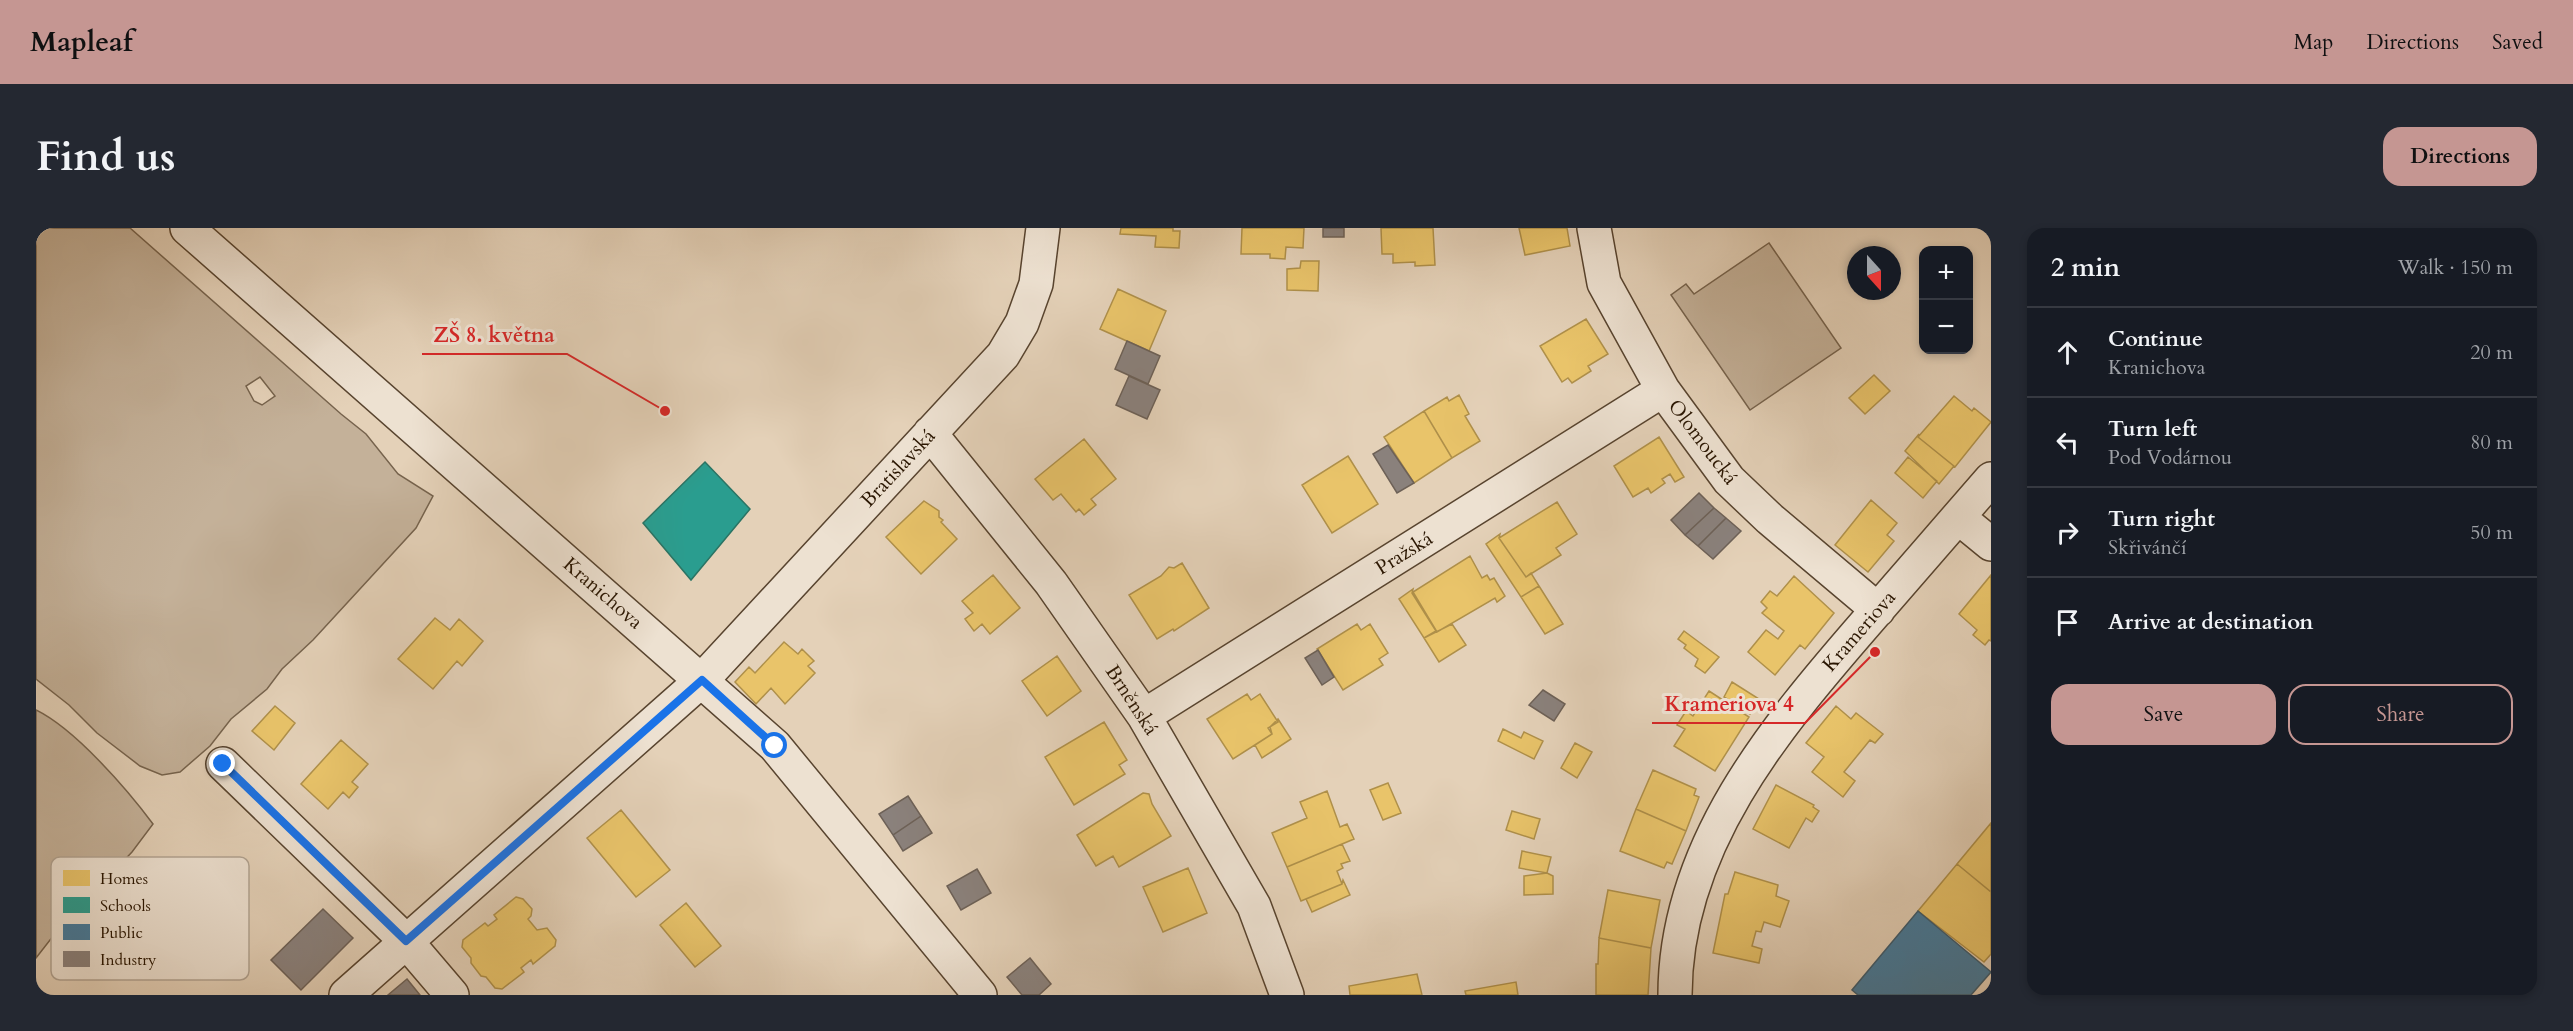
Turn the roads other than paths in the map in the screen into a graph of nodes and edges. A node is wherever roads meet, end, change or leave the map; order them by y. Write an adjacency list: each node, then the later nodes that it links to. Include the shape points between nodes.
1 (187, 228): 10 (street, Kranichova)
2 (1043, 228): 5 (street, Bratislavská, via 1036,284 1022,323 1003,355)
3 (1594, 228): 4 (street, Olomoucká, via 1604,283)
4 (1663, 390): 9 (street, Olomoucká, via 1729,480); 11 (street, Pražská)
5 (930, 433): 10 (street, Bratislavská); 11 (street, Brněnská, via 1051,583)
6 (1991, 479): 7 (street, Krameriova)
7 (1958, 517): 8 (street); 9 (street, Krameriova)
8 (1991, 544)
9 (1878, 610): 18 (street, Krameriova, via 1800,699 1734,794 1697,873 1675,963)
10 (702, 680): 13 (street, Bratislavská); 16 (street, Kranichova, via 775,746)
11 (1144, 716): 17 (street, Brněnská, via 1254,906)
12 (223, 764): 13 (street)
13 (406, 941): 14 (street, Bratislavská); 15 (street)
14 (346, 995)
15 (452, 995)
16 (980, 995)
17 (1287, 995)
18 (1675, 995)

